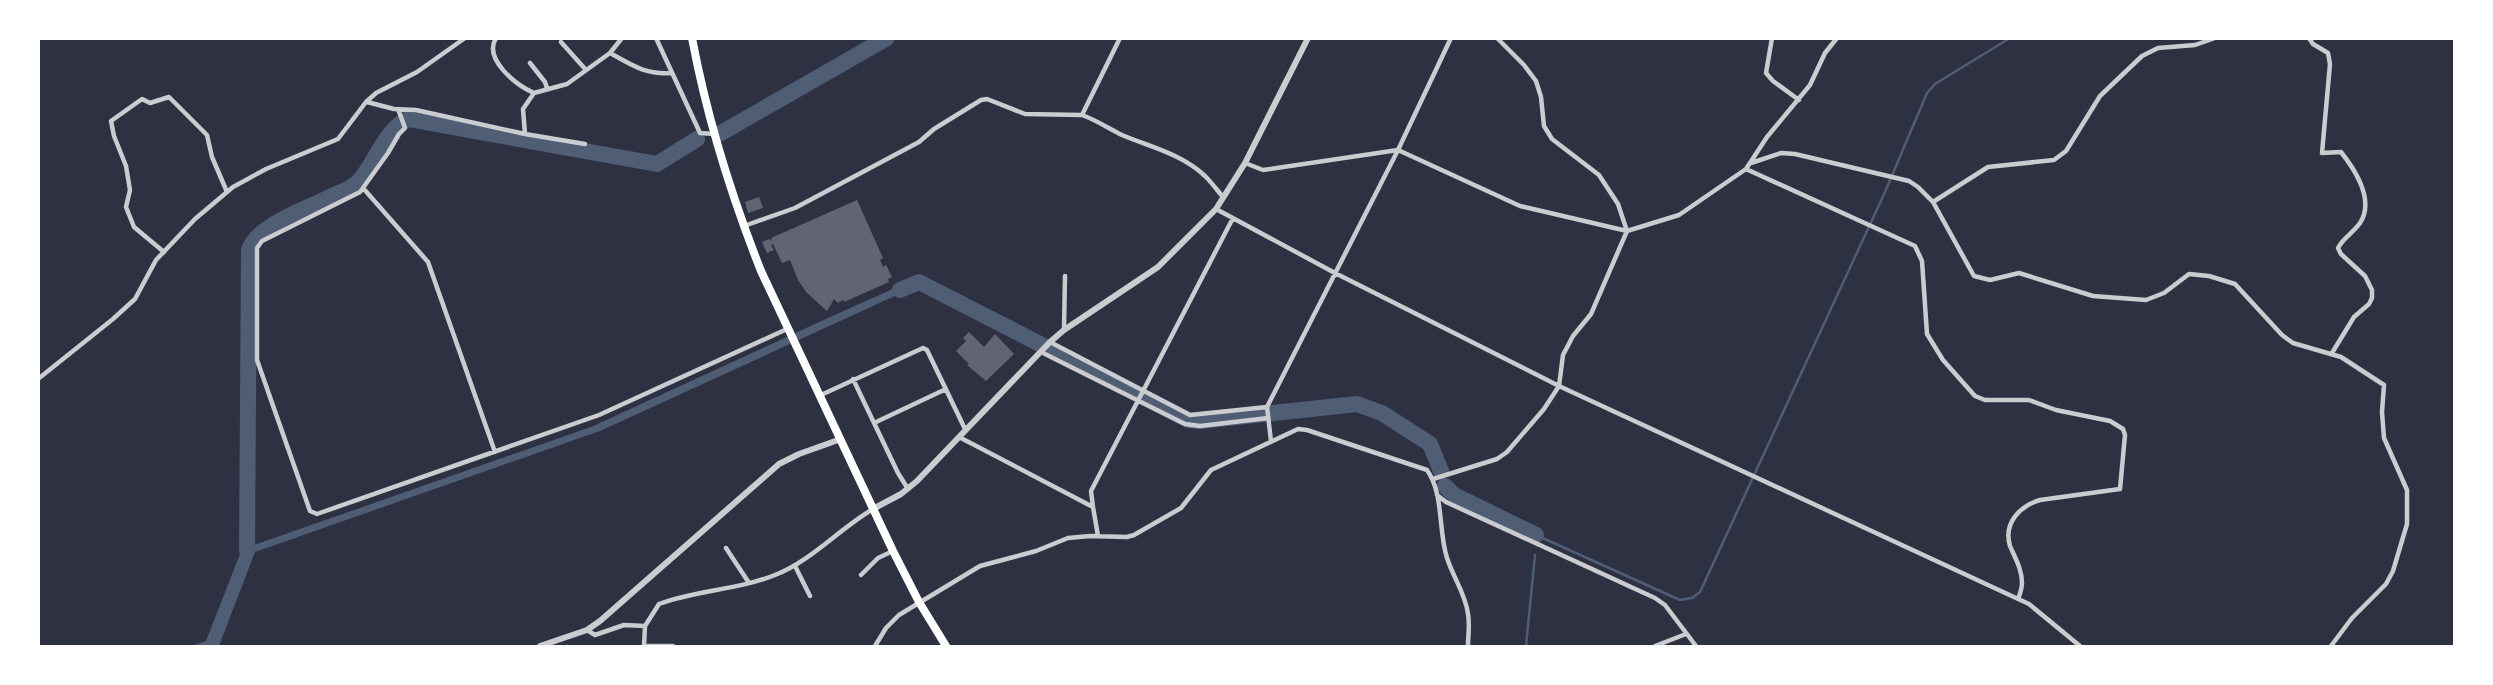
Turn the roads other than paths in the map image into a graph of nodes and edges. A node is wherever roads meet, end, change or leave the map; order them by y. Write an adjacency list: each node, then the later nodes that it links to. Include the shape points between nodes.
1 (465, 38): 22 (street)
2 (496, 38): 20 (street, via 493,55)
3 (622, 38): 15 (street)
4 (656, 38): 18 (street)
5 (692, 38): 26 (highway)
6 (1120, 38): 24 (street)
7 (1308, 38): 29 (street)
8 (1451, 38): 28 (street)
9 (1497, 38): 39 (street, via 1536,80 1544,126 1552,139 1599,175 1618,204)
10 (1772, 38): 21 (street, via 1766,73)
11 (1837, 38): 21 (street)
12 (2215, 38): 35 (street, via 2158,48 2142,56 2100,96 2066,151 2054,160 1988,167)
13 (2309, 38): 46 (street, via 2328,53 2330,64 2322,153 2341,152 2362,188 2365,204 2361,221 2338,248 2372,290 2369,304 2354,317)
14 (561, 42): 17 (street)
15 (610, 53): 17 (street); 18 (street, via 650,74)
16 (530, 63): 19 (street)
17 (586, 70): 19 (street, via 566,84)
18 (671, 73): 26 (street, via 700,132)
19 (547, 88): 20 (street)
20 (534, 93): 25 (street, via 523,109)
21 (1799, 100): 30 (street)
22 (366, 102): 23 (street); 33 (street, via 338,139 266,169)
23 (399, 112): 25 (street, via 416,110); 32 (street, via 405,128)
24 (1082, 115): 34 (street, via 1188,164); 38 (street, via 1025,114 994,100 981,100 873,167 795,208)
25 (525, 134): 27 (street)
26 (714, 134): 38 (highway)
27 (585, 144)
28 (1398, 150): 29 (street, via 1263,170); 39 (street, via 1520,206); 41 (street)
29 (1245, 163): 34 (street)
30 (1751, 163): 31 (street); 35 (street, via 1795,153 1897,177 1918,187)
31 (1746, 169): 39 (street, via 1679,215); 74 (street, via 1915,247 1924,286 1927,334 1942,360 1975,396 2029,400 2110,421 2123,429 2120,489 2040,500 2018,511 2010,525 2009,543 2021,571)
32 (363, 188): 61 (street, via 428,262); 61 (street, via 262,241 257,248 257,360 310,511 317,514)
33 (227, 192): 40 (street); 40 (street, via 207,135 169,97 150,103 142,99 111,121 126,166 130,190 126,207 134,227)
34 (1224, 198): 36 (street)
35 (1933, 202): 46 (street, via 1975,276 1990,280 2019,273 2093,296 2146,300 2189,274 2209,276 2235,284 2292,343)
36 (1216, 209): 37 (street); 44 (street, via 1158,267)
37 (1233, 218): 41 (street); 51 (street)
38 (743, 226): 43 (highway)
39 (1627, 231): 49 (street, via 1591,314 1563,355)
40 (164, 252): 47 (street, via 135,299)
41 (1335, 273): 49 (street); 54 (street)
42 (1065, 276): 44 (street)
43 (788, 329): 52 (highway); 61 (street, via 599,415)
44 (1064, 330): 45 (street)
45 (1046, 347): 51 (street); 53 (street); 57 (street)
46 (2332, 353): 88 (street, via 2384,385 2384,438 2407,490 2407,524 2386,584)
47 (38, 379)
48 (853, 379): 50 (street, via 923,348); 52 (street); 56 (street)
49 (1559, 386): 62 (street, via 1507,452 1486,464); 74 (street)
50 (946, 389): 56 (street); 57 (street)
51 (1143, 392): 53 (street); 54 (street, via 1190,415)
52 (820, 396): 59 (highway)
53 (1138, 400): 55 (street, via 1192,426); 65 (street, via 1091,491)
54 (1267, 408): 55 (street)
55 (1268, 418): 60 (street)
56 (874, 423): 63 (street)
57 (965, 429): 58 (street)
58 (958, 437): 63 (street); 65 (street)
59 (841, 439): 66 (highway); 77 (street, via 779,464)
60 (1271, 441): 62 (street, via 1307,430 1420,466); 67 (street, via 1211,470 1175,512 1127,537)
61 (495, 452)
62 (1433, 479): 64 (street)
63 (908, 489): 66 (street)
64 (1437, 494): 78 (street, via 1458,508 1655,598); 84 (street, via 1447,557 1468,614)
65 (1093, 507): 67 (street)
66 (873, 509): 69 (highway); 70 (street)
67 (1098, 536): 75 (street, via 1059,540 1037,551 979,566)
68 (726, 548): 72 (street)
69 (893, 551): 71 (street); 75 (highway)
70 (795, 566): 72 (street); 73 (street)
71 (861, 575)
72 (749, 583): 76 (street, via 659,604)
73 (810, 596)
74 (2018, 599): 87 (street)
75 (919, 602): 82 (street, via 899,615); 83 (highway)
76 (645, 626): 77 (street, via 624,625 595,635); 80 (street)
77 (587, 630): 79 (street)
78 (1686, 634): 85 (street); 86 (street)
79 (540, 646)
80 (644, 646): 81 (street)
81 (673, 646)
82 (874, 646)
83 (946, 646)
84 (1468, 646)
85 (1656, 646)
86 (1696, 646)
87 (2080, 646)
88 (2331, 646)

